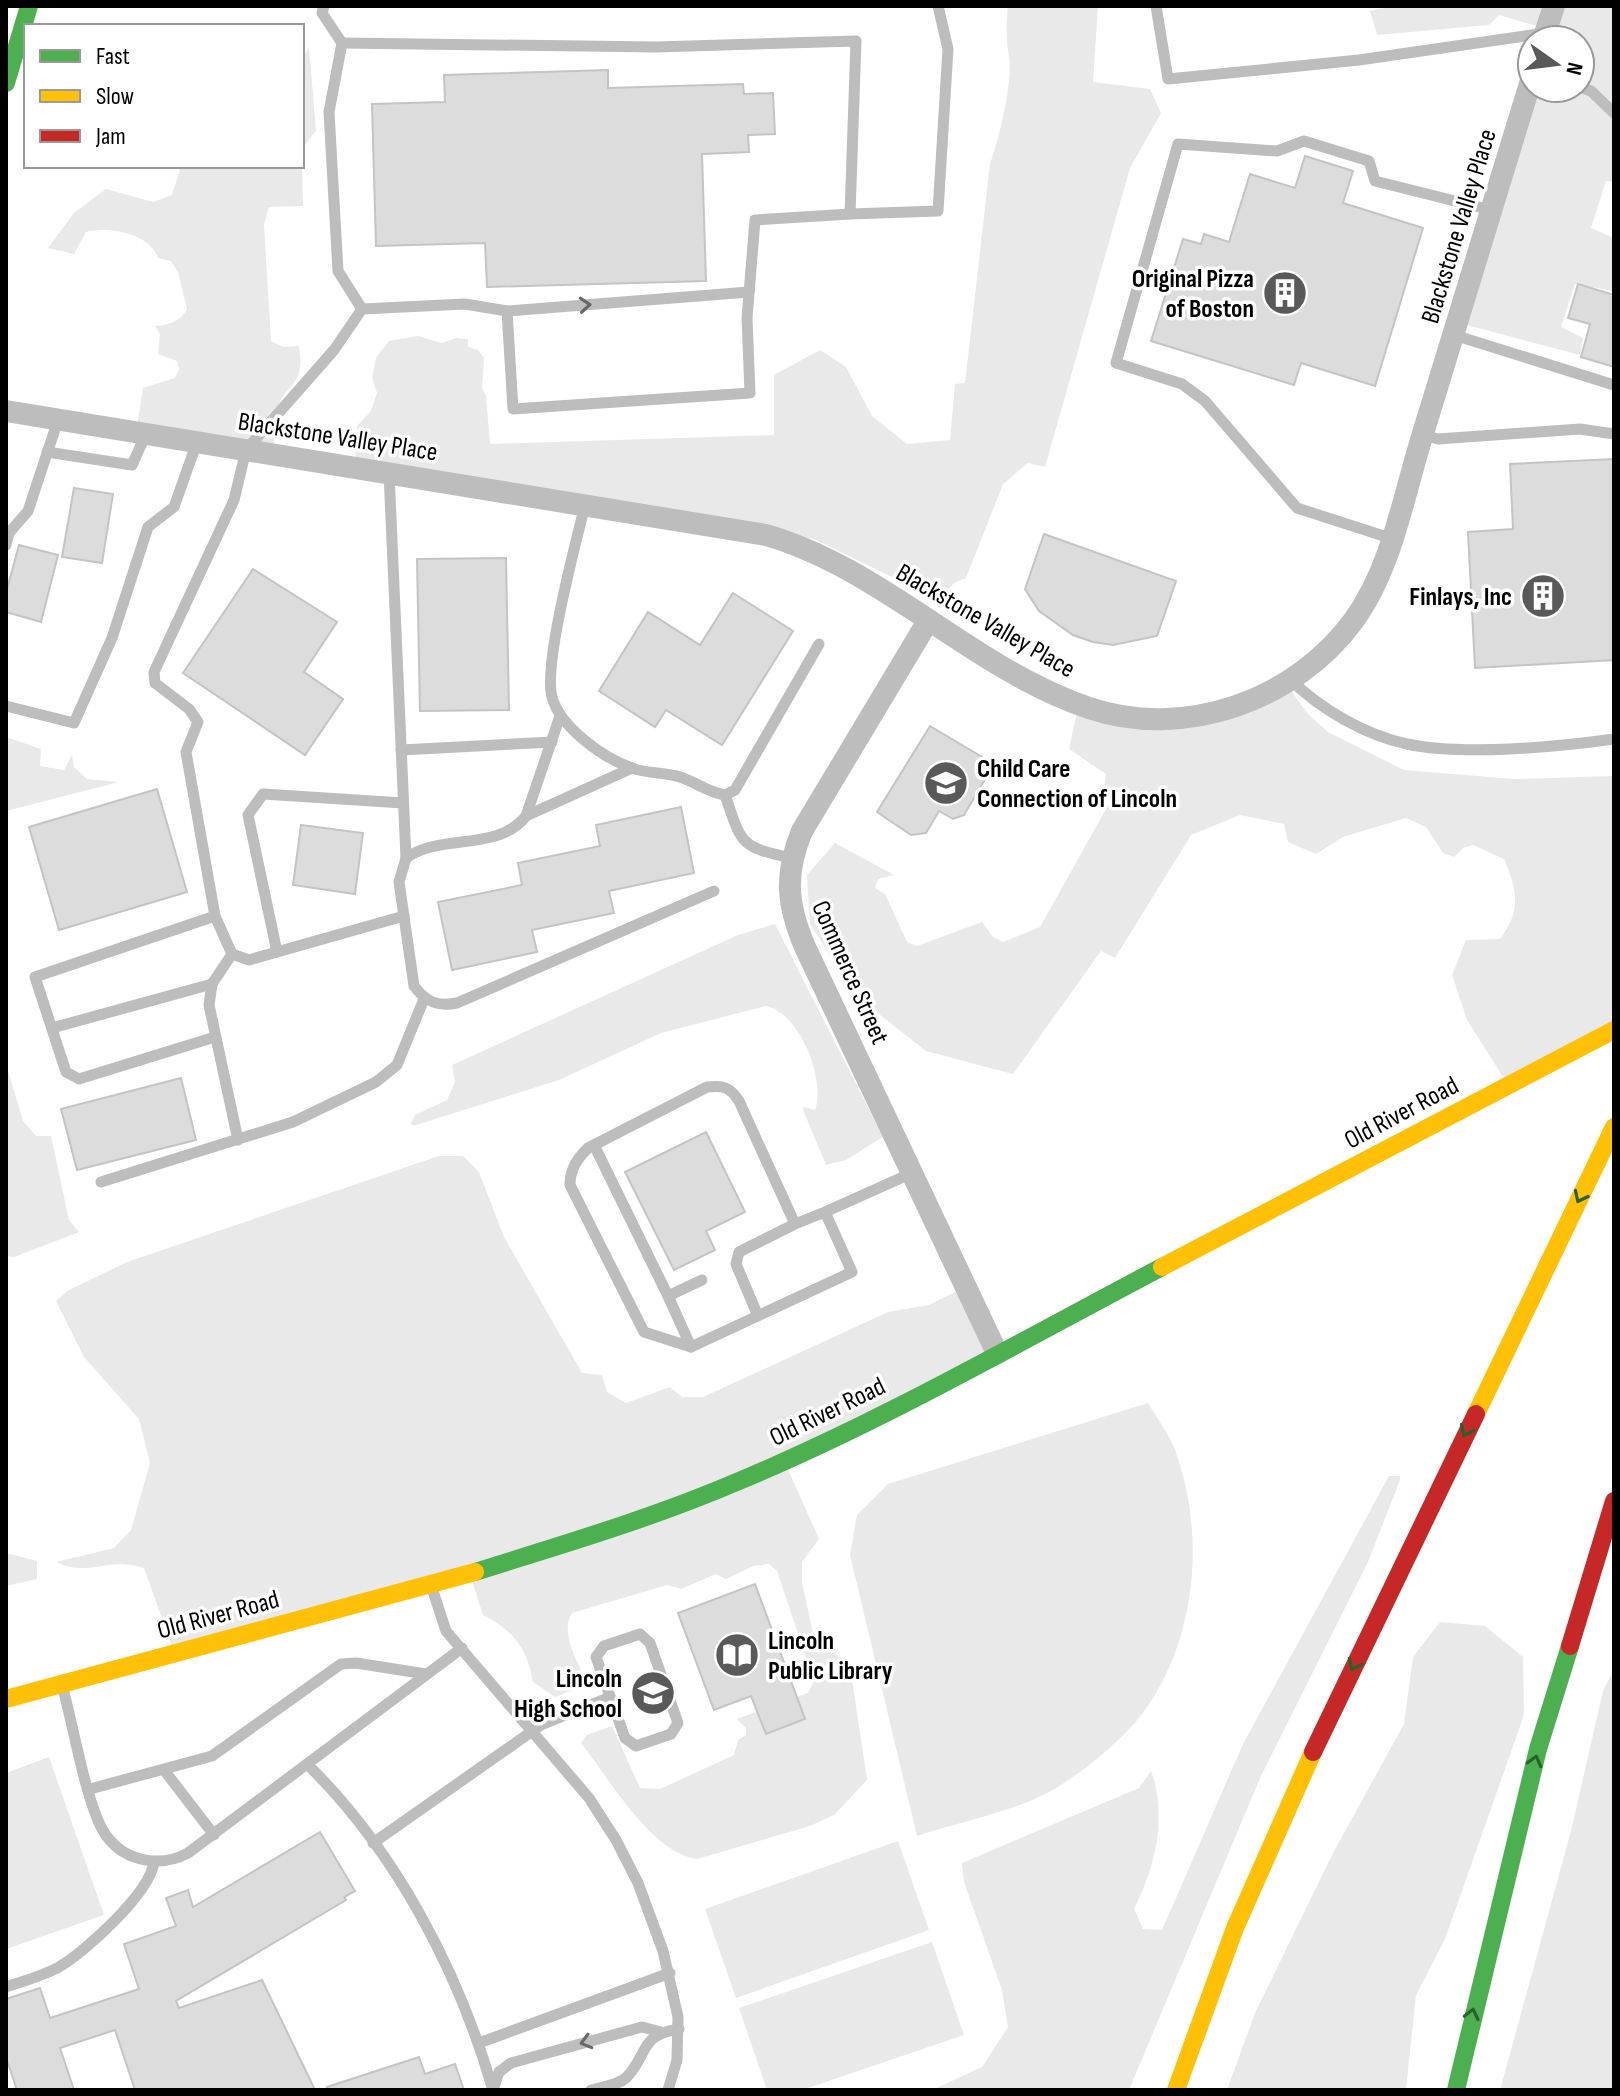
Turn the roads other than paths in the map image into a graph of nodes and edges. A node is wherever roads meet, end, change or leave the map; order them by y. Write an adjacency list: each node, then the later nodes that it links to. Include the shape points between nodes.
1 (29, 6): 7 (main road)
2 (938, 6): 12 (lane, via 948,49 938,211)
3 (1156, 6): 5 (lane, via 1168,79)
4 (320, 8): 6 (lane)
5 (1516, 40)
6 (342, 43): 12 (lane, via 656,47 856,41); 14 (lane, via 329,112 338,271)
7 (6, 83)
8 (1596, 96): 10 (lane)
9 (1526, 104): 11 (street, Blackstone Valley Place)
10 (1614, 113)
11 (1491, 210): 16 (street, Blackstone Valley Place); 28 (lane, via 1375,181 1369,161 1304,141 1277,151 1178,144 1116,363 1182,384 1205,401 1297,508)
12 (850, 214): 13 (lane, via 755,220)
13 (749, 292): 15 (lane, one-way to 13); 15 (lane, via 750,393 513,409)
14 (362, 309): 15 (lane, via 465,304); 24 (lane, via 334,350)
15 (507, 311)
16 (1454, 335): 17 (lane); 22 (street, Blackstone Valley Place)
17 (1614, 385)
18 (6, 411): 19 (street, Blackstone Valley Place)
19 (58, 420): 20 (street, Blackstone Valley Place); 25 (lane)
20 (146, 434): 23 (street, Blackstone Valley Place); 25 (lane, via 132,465)
21 (1614, 434): 22 (lane, via 1580,429 1438,439)
22 (1423, 435): 28 (street, Blackstone Valley Place)
23 (197, 442): 24 (street, Blackstone Valley Place); 33 (lane, via 174,507 148,527 112,638 74,723)
24 (246, 450): 26 (street, Blackstone Valley Place); 45 (lane, via 233,504 154,672 155,683 198,722 186,752)
25 (47, 452): 29 (lane, via 28,511 9,533)
26 (389, 473): 27 (street, Blackstone Valley Place); 37 (lane)
27 (585, 505): 30 (street, Blackstone Valley Place, via 732,528 794,544); 34 (lane, via 556,639 551,695)
28 (1390, 538): 32 (street, Blackstone Valley Place, via 1372,590 1354,620 1319,658)
29 (6, 545)
30 (928, 621): 32 (street, Blackstone Valley Place, via 1049,691 1120,716 1205,715 1242,704); 43 (street, Commerce Street, via 811,814)
31 (819, 644): 39 (lane, via 735,790)
32 (1290, 679): 35 (lane, via 1349,721 1407,744 1481,749)
33 (6, 706)
34 (560, 716): 36 (lane); 38 (lane, via 595,747)
35 (1614, 739)
36 (552, 742): 37 (lane); 41 (lane)
37 (401, 750): 40 (lane)
38 (632, 768): 39 (lane, via 681,777); 41 (lane)
39 (725, 795): 43 (lane, via 740,838 755,850)
40 (403, 803): 42 (lane); 47 (lane, via 263,794 248,815)
41 (526, 816): 42 (lane, via 518,827 496,836 421,847)
42 (406, 858): 46 (lane, via 399,882)
43 (792, 858): 57 (street, Commerce Street, via 788,888 796,925)
44 (714, 891): 50 (lane, via 457,1003 444,1006)
45 (215, 916): 48 (lane); 51 (lane, via 35,977)
46 (404, 916): 47 (lane); 50 (lane, via 414,986)
47 (277, 952): 48 (lane, via 249,960)
48 (232, 954): 49 (lane)
49 (212, 984): 51 (lane); 53 (lane, via 209,1005)
50 (424, 999): 55 (lane, via 397,1065 376,1082 293,1122)
51 (52, 1028): 53 (lane, via 66,1072 79,1079)
52 (1614, 1030): 65 (main road, Old River Road)
53 (215, 1037): 55 (lane)
54 (1614, 1127): 80 (main road, one-way to 80, via 1323,1729)
55 (238, 1140): 58 (lane)
56 (594, 1145): 60 (lane, via 707,1087 731,1089); 62 (lane); 64 (lane, via 579,1157 570,1185 644,1332)
57 (912, 1173): 59 (lane); 65 (street, Commerce Street)
58 (101, 1182)
59 (825, 1212): 60 (lane); 63 (lane, via 852,1272)
60 (795, 1224): 63 (lane, via 739,1252 736,1264)
61 (702, 1280): 62 (lane)
62 (668, 1296): 64 (lane)
63 (758, 1316): 64 (lane)
64 (691, 1347)
65 (997, 1353): 67 (main road, Old River Road, via 807,1451 703,1496)
66 (1614, 1501): 91 (main road, one-way to 66, via 1535,1762)
67 (431, 1584): 68 (lane, via 443,1625); 70 (main road, Old River Road)
68 (462, 1648): 69 (lane); 73 (lane)
69 (426, 1674): 74 (lane); 75 (lane, via 341,1664 221,1750)
70 (62, 1684): 72 (main road, Old River Road); 76 (lane)
71 (610, 1697): 71 (lane, via 631,1745 671,1734 677,1727 645,1636 625,1638 597,1653); 73 (lane)
72 (6, 1699)
73 (534, 1730): 78 (lane); 81 (lane, via 616,1840 648,1905)
74 (307, 1764): 77 (lane); 78 (lane)
75 (164, 1770): 76 (lane); 77 (lane)
76 (90, 1789): 79 (lane, via 99,1822 113,1844)
77 (214, 1835): 79 (lane, via 180,1857)
78 (373, 1843): 85 (lane, via 430,1936)
79 (154, 1862): 82 (lane, via 142,1891 75,1955 53,1970)
80 (1235, 1928): 89 (main road); 90 (main road)
81 (670, 1973): 83 (lane); 85 (lane)
82 (6, 1987)
83 (679, 2029): 84 (lane); 88 (lane)
84 (661, 2032): 86 (lane, one-way to 86, via 642,2027 511,2063 499,2072); 87 (lane, via 645,2046 626,2078)
85 (479, 2043): 86 (lane)
86 (492, 2089)
87 (591, 2090)
88 (668, 2090)
89 (1157, 2090)
90 (1176, 2090)
91 (1456, 2090)

